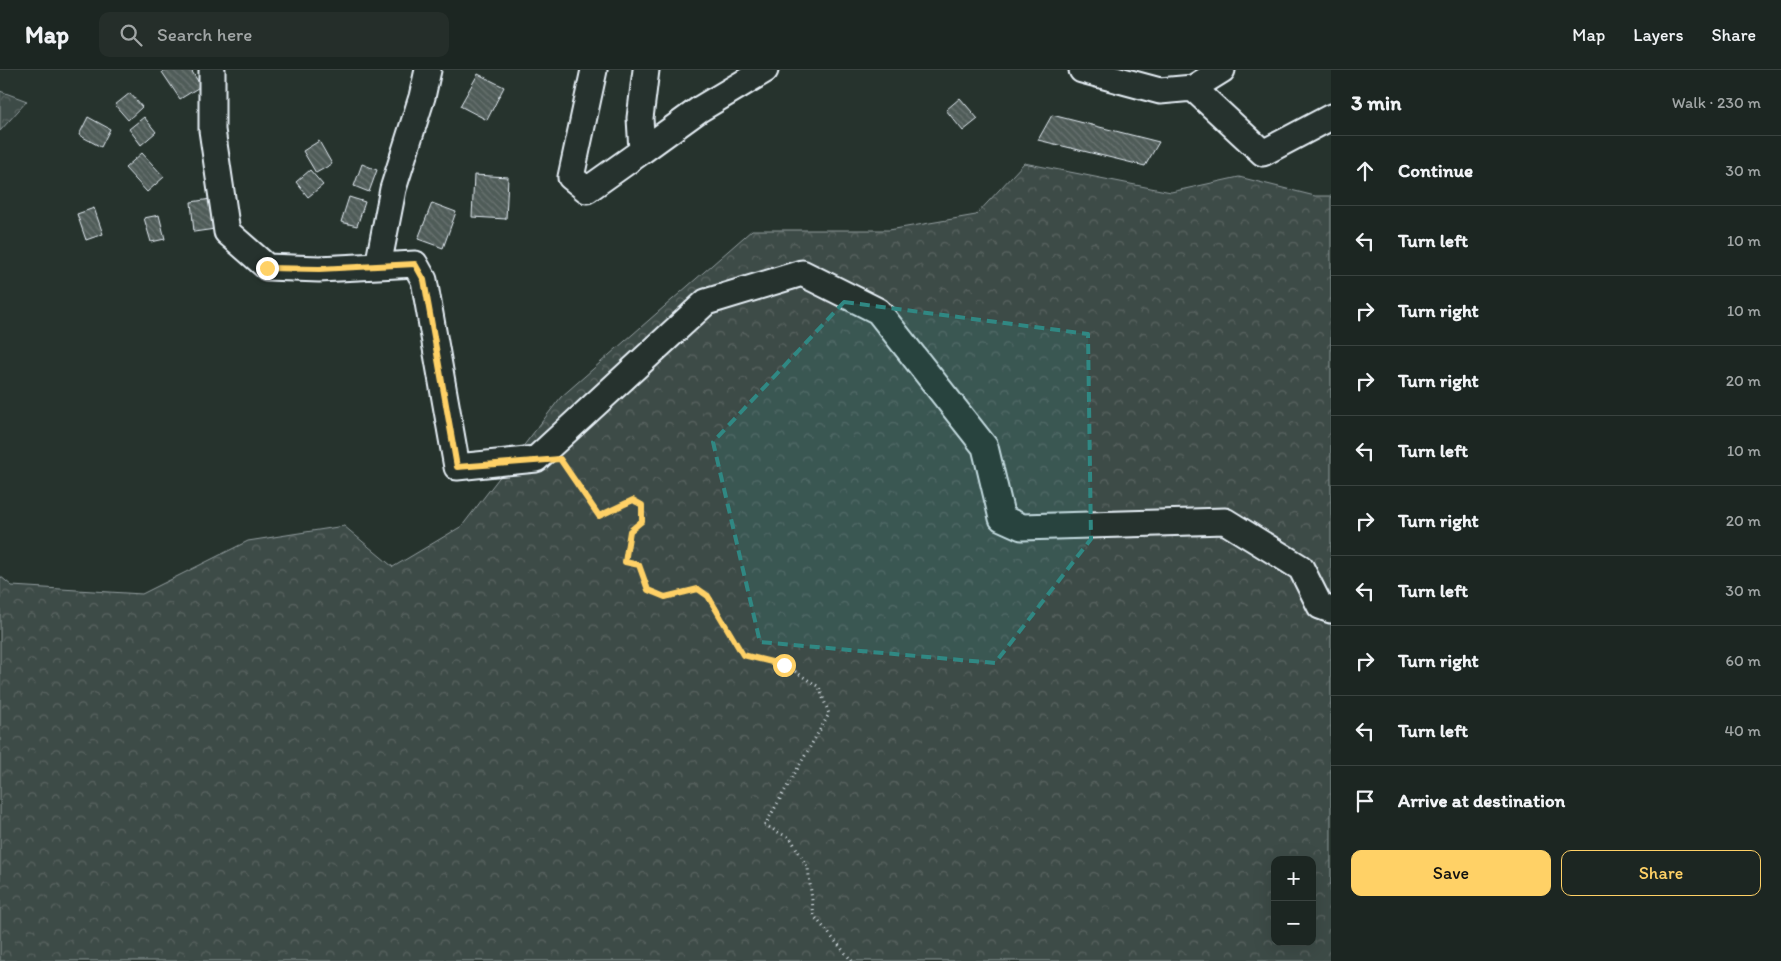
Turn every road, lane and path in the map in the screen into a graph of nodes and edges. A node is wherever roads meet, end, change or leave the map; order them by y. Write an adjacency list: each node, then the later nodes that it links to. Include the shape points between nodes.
1 (212, 70): 11 (street, via 212,130 227,232 267,268)
2 (428, 70): 11 (street, via 393,189)
3 (594, 70): 10 (street, via 571,177 587,190)
4 (646, 70): 10 (street, via 640,118)
5 (765, 70): 10 (street, via 700,109)
6 (1082, 70): 8 (street, via 1160,91)
7 (1222, 70): 8 (street)
8 (1193, 88): 9 (street, via 1263,153)
9 (1331, 117)
10 (642, 151)
11 (378, 266): 12 (street, via 415,264 424,280 457,467)
12 (536, 460): 13 (street, via 706,302 802,273 878,311 985,448 1002,518 1022,527 1225,521 1301,568 1320,606); 14 (path, via 560,459 599,516 633,500 642,505 642,521 630,531 625,562 639,565 648,590 665,597 698,589 708,596 743,655 784,665 819,687 829,714 765,825 791,839 808,868 814,916)
13 (1331, 610)
14 (852, 961)

